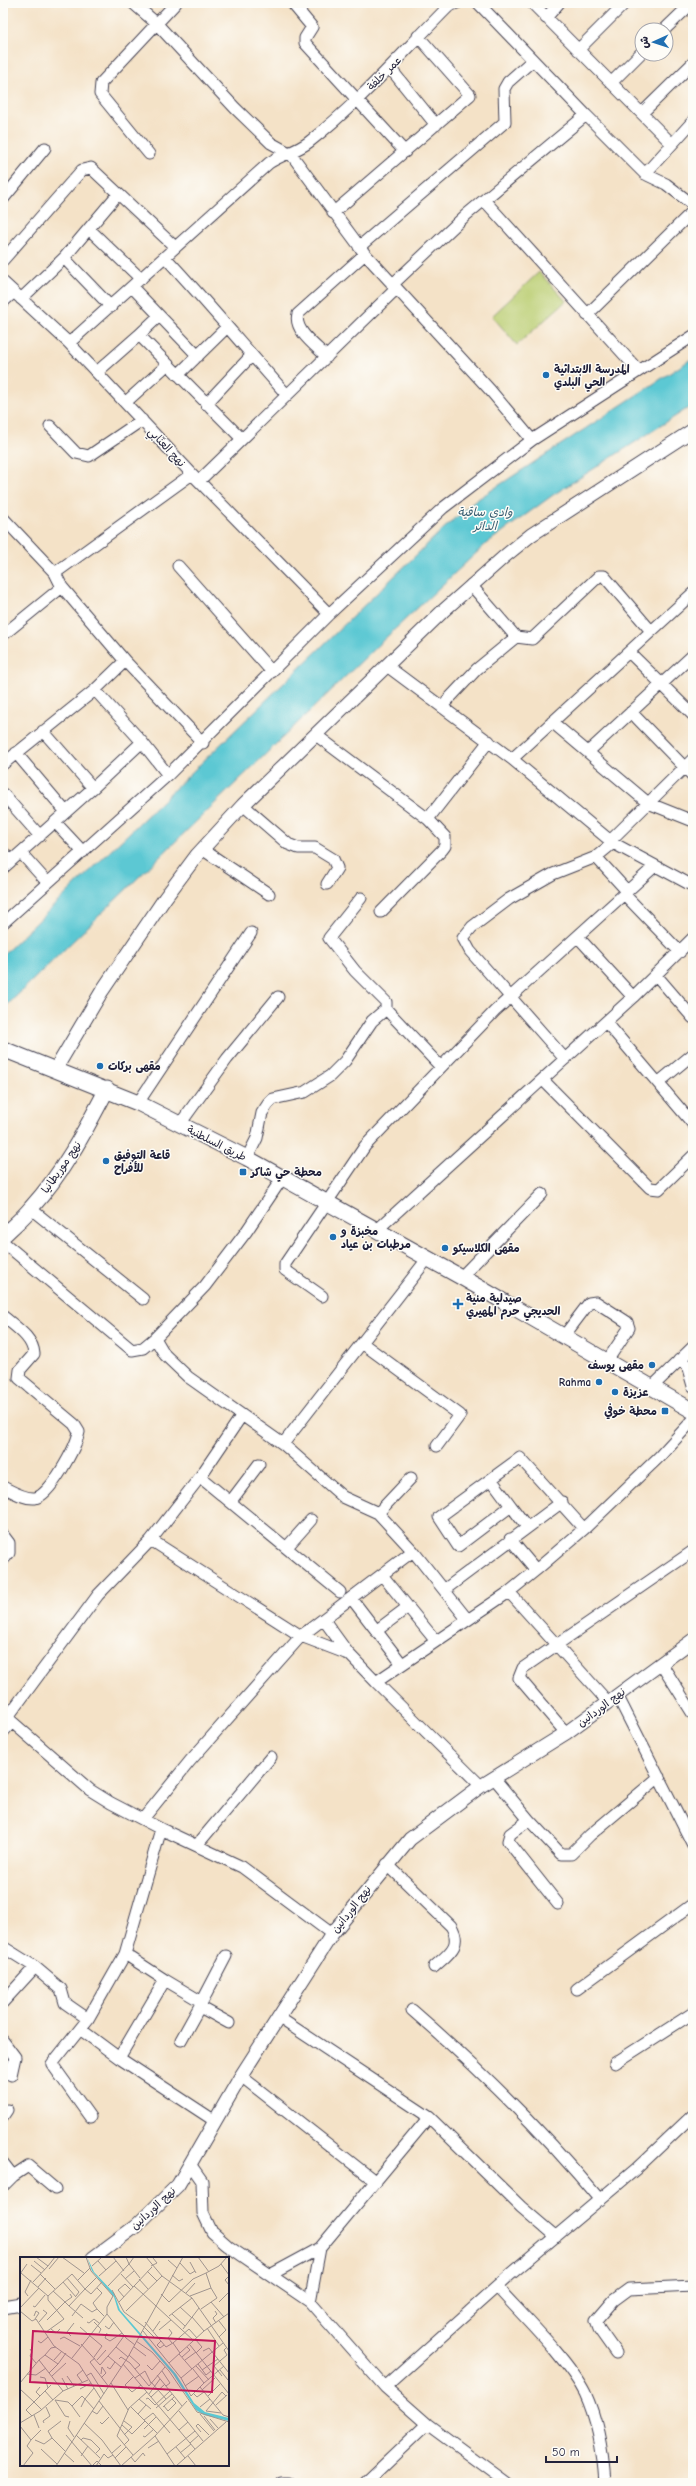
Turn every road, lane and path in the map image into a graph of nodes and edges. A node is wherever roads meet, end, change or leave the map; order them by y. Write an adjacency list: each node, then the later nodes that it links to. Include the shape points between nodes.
1 (133, 3): 12 (street)
2 (176, 3): 12 (street)
3 (457, 3): 13 (street, عمر خلفة, via 449,6)
4 (478, 3): 15 (street)
5 (532, 3): 10 (street)
6 (559, 3): 10 (street)
7 (625, 3): 14 (street)
8 (693, 3): 11 (street)
9 (299, 5): 20 (street, via 312,27 305,38 305,43)
10 (546, 18): 14 (street)
11 (673, 22)
12 (156, 23): 28 (street, via 101,83 100,94); 29 (street, via 266,138)
13 (418, 36): 18 (street, عمر خلفة); 24 (street, via 470,95)
14 (578, 50): 19 (street)
15 (533, 60): 22 (street); 39 (street, via 508,82 504,89 504,122)
16 (634, 60): 19 (street)
17 (693, 63): 21 (street)
18 (390, 68): 20 (street, عمر خلفة); 24 (street)
19 (611, 83): 21 (street)
20 (357, 99): 27 (street); 29 (street, عمر خلفة, via 309,142)
21 (642, 113): 25 (street)
22 (586, 115): 30 (street); 33 (street)
23 (693, 121): 25 (street)
24 (436, 125): 27 (street)
25 (672, 144): 30 (street)
26 (45, 148): 32 (street)
27 (406, 152): 36 (street)
28 (149, 154)
29 (291, 154): 36 (street); 38 (street, عمر خلفة, via 278,157 269,163)
30 (645, 174): 34 (street, via 666,184)
31 (118, 194): 37 (street); 38 (street); 42 (street, via 91,168 82,170)
32 (3, 199)
33 (484, 200): 46 (street); 50 (street)
34 (693, 205)
35 (693, 211): 50 (street)
36 (334, 213): 39 (street)
37 (89, 229): 41 (street); 43 (street)
38 (175, 247): 40 (street, عمر خلفة)
39 (362, 250): 46 (street); 58 (street, via 298,314 296,319 300,328)
40 (165, 257): 43 (street, عمر خلفة); 52 (street, via 216,311)
41 (64, 258): 47 (street); 49 (street)
42 (3, 260)
43 (141, 279): 45 (street, عمر خلفة)
44 (3, 282): 47 (street, نهج العنّابي)
45 (132, 287): 49 (street, عمر خلفة); 51 (street)
46 (394, 287): 58 (street); 70 (street, via 490,390)
47 (17, 295): 48 (street); 55 (street, نهج العنّابي)
48 (3, 302)
49 (111, 306): 55 (street, عمر خلفة)
50 (587, 315): 60 (street)
51 (160, 316): 53 (street); 57 (street)
52 (228, 328): 56 (street); 57 (street)
53 (139, 335): 59 (street); 61 (street)
54 (693, 336): 60 (street)
55 (69, 343): 61 (street, نهج العنّابي)
56 (252, 355): 63 (street); 65 (street)
57 (198, 356): 62 (street)
58 (327, 357): 63 (street)
59 (167, 365): 62 (street); 64 (street)
60 (639, 371): 70 (street)
61 (97, 372): 64 (street, نهج العنّابي)
62 (178, 375): 65 (street)
63 (287, 395): 69 (street)
64 (126, 402): 66 (street, نهج العنّابي)
65 (206, 404): 69 (street)
66 (142, 420): 67 (street, via 89,456 76,453); 71 (street, نهج العنّابي)
67 (50, 426)
68 (693, 430): 75 (street, via 531,535)
69 (242, 439): 71 (street)
70 (532, 440): 78 (street, via 443,508)
71 (196, 477): 74 (street); 78 (street, نهج العنّابي)
72 (3, 518): 74 (street)
73 (178, 566): 86 (street)
74 (55, 573): 76 (street)
75 (471, 585): 81 (street); 85 (street)
76 (62, 587): 80 (street); 84 (street)
77 (693, 593): 79 (street)
78 (329, 614): 86 (street)
79 (651, 630): 81 (street, via 604,576 599,576 532,639); 82 (street)
80 (3, 636)
81 (516, 637): 89 (street, via 476,669)
82 (630, 652): 87 (street); 92 (street)
83 (693, 655): 87 (street)
84 (125, 661): 88 (street); 97 (street)
85 (387, 666): 89 (street); 94 (street)
86 (272, 672): 97 (street)
87 (662, 684): 90 (street); 91 (street)
88 (94, 690): 93 (street); 96 (street)
89 (442, 706): 95 (street)
90 (631, 712): 98 (street); 103 (street)
91 (693, 715)
92 (552, 722): 98 (street); 100 (street)
93 (43, 731): 99 (street); 106 (street)
94 (316, 735): 109 (street); 111 (street)
95 (489, 741): 100 (street); 111 (street)
96 (142, 742): 104 (street); 106 (street)
97 (202, 743): 104 (street)
98 (588, 752): 108 (street)
99 (16, 753): 102 (street); 110 (street)
100 (512, 759): 115 (street)
101 (693, 759): 103 (street)
102 (3, 764)
103 (685, 767): 105 (street); 108 (street)
104 (168, 775): 118 (street)
105 (693, 776)
106 (93, 788): 110 (street)
107 (3, 794): 114 (street)
108 (648, 803): 112 (street); 115 (street)
109 (243, 805): 116 (street); 124 (street, via 288,844 298,848 312,847 334,859 337,868)
110 (66, 812): 113 (street)
111 (428, 819): 129 (street, via 445,837 445,846)
112 (692, 819)
113 (55, 822): 114 (street); 118 (street)
114 (40, 836): 119 (street)
115 (611, 842): 120 (street); 122 (street)
116 (202, 849): 127 (street); 146 (street, via 102,991)
117 (3, 852): 121 (street)
118 (83, 852): 123 (street)
119 (21, 853): 121 (street); 123 (street)
120 (596, 857): 126 (street); 137 (street, via 553,874 509,899 466,933 464,943)
121 (7, 865)
122 (655, 866): 125 (street); 126 (street)
123 (47, 882): 130 (street)
124 (327, 884)
125 (693, 886)
126 (625, 893): 132 (street); 134 (street)
127 (269, 894)
128 (361, 898): 139 (street, via 329,938 355,971 386,1002)
129 (381, 912)
130 (3, 923)
131 (252, 933): 150 (street)
132 (578, 937): 137 (street); 138 (street)
133 (693, 938): 134 (street)
134 (680, 952): 135 (street)
135 (656, 975): 138 (street); 140 (street)
136 (278, 997): 151 (street, via 227,1059)
137 (509, 997): 144 (street); 145 (street)
138 (633, 997): 141 (street)
139 (386, 1009): 145 (street); 154 (street, via 372,1021 345,1061 330,1076 306,1092 273,1099 268,1104 262,1112 257,1138)
140 (693, 1018)
141 (606, 1022): 144 (street); 148 (street)
142 (3, 1049): 146 (main road, طريق السلطنية)
143 (693, 1054): 148 (street)
144 (565, 1059): 147 (street)
145 (440, 1066): 157 (street, via 365,1146)
146 (55, 1070): 149 (main road, طريق السلطنية)
147 (543, 1080): 153 (street, via 650,1188 659,1189); 159 (street)
148 (658, 1083): 152 (street)
149 (107, 1089): 150 (main road, طريق السلطنية); 158 (main road, نهج موريطانيا, via 81,1138 53,1182)
150 (138, 1103): 151 (main road, طريق السلطنية)
151 (180, 1124): 154 (main road, طريق السلطنية)
152 (693, 1124)
153 (693, 1156)
154 (247, 1158): 155 (main road, طريق السلطنية)
155 (283, 1177): 157 (main road, طريق السلطنية); 168 (street, via 205,1286)
156 (542, 1194): 163 (street)
157 (327, 1202): 159 (main road, طريق السلطنية); 164 (street, via 285,1264 285,1270)
158 (31, 1209): 160 (main road, نهج موريطانيا); 165 (street)
159 (377, 1230): 162 (main road, طريق السلطنية)
160 (3, 1236)
161 (3, 1242): 168 (street, via 132,1350 143,1348)
162 (428, 1258): 163 (main road, طريق السلطنية); 169 (street)
163 (461, 1277): 167 (main road, طريق السلطنية)
164 (322, 1296)
165 (143, 1299)
166 (3, 1316): 184 (street, via 30,1340 34,1349 34,1354 19,1373 19,1378 74,1424 78,1432 54,1482 42,1496 25,1497)
167 (564, 1336): 172 (main road, طريق السلطنية); 172 (street, via 589,1302 596,1302 627,1322 629,1328)
168 (155, 1338): 176 (street, via 165,1355 188,1377)
169 (362, 1343): 178 (street); 179 (street, via 460,1415)
170 (693, 1347): 171 (street)
171 (679, 1360): 173 (street, via 687,1365); 174 (street)
172 (608, 1361): 174 (main road, طريق السلطنية)
173 (693, 1386)
174 (652, 1388): 175 (main road, طريق السلطنية)
175 (693, 1411)
176 (242, 1415): 178 (street); 181 (street)
177 (693, 1420): 191 (street, via 659,1457)
178 (282, 1444): 188 (street, via 343,1496)
179 (437, 1446)
180 (259, 1464): 185 (street)
181 (200, 1477): 185 (street); 194 (street)
182 (411, 1478): 188 (street)
183 (491, 1479): 186 (street, via 520,1458); 187 (street); 187 (street, via 439,1518 458,1546)
184 (3, 1487)
185 (231, 1501): 195 (street)
186 (562, 1502): 190 (street); 191 (street)
187 (511, 1506): 190 (street)
188 (378, 1514): 196 (street)
189 (312, 1520): 195 (street)
190 (527, 1527): 193 (street)
191 (584, 1528): 199 (street)
192 (3, 1535): 198 (street, via 10,1543 9,1553)
193 (510, 1539): 199 (street); 201 (street)
194 (151, 1540): 209 (street); 219 (street, via 98,1595)
195 (287, 1547): 202 (street)
196 (413, 1551): 200 (street); 201 (street)
197 (693, 1551): 212 (street)
198 (3, 1560)
199 (536, 1570): 203 (street)
200 (382, 1575): 204 (street); 205 (street)
201 (444, 1590): 206 (street)
202 (340, 1592)
203 (509, 1592): 206 (street); 212 (street)
204 (352, 1599): 207 (street); 208 (street)
205 (408, 1607): 208 (street); 210 (street)
206 (467, 1619): 210 (street)
207 (324, 1620): 209 (street); 213 (street)
208 (376, 1631): 215 (street)
209 (301, 1636): 213 (street, via 322,1642); 226 (street, via 190,1761)
210 (435, 1640): 215 (street)
211 (693, 1640): 214 (street, نهج الوردانين)
212 (558, 1645): 217 (street); 221 (street, via 523,1668 519,1678)
213 (351, 1656): 216 (street)
214 (661, 1663): 217 (street, نهج الوردانين); 218 (street)
215 (402, 1664): 216 (street)
216 (376, 1682): 225 (street)
217 (612, 1699): 221 (street, نهج الوردانين); 223 (street)
218 (693, 1714)
219 (7, 1718): 220 (street); 226 (street, via 90,1790)
220 (3, 1732)
221 (566, 1733): 224 (street, نهج الوردانين)
222 (272, 1757): 229 (street)
223 (660, 1777): 227 (street, via 595,1830 571,1854 561,1854); 230 (street)
224 (494, 1778): 225 (street, نهج الوردانين); 227 (street)
225 (481, 1786): 231 (street, نهج الوردانين, via 410,1839)
226 (143, 1819): 228 (street)
227 (528, 1820): 232 (street, via 510,1834 508,1840)
228 (161, 1829): 229 (street); 236 (street)
229 (197, 1845): 234 (street, via 256,1876)
230 (693, 1845)
231 (387, 1864): 234 (street, نهج الوردانين); 239 (street, via 451,1926 456,1934 456,1944)
232 (558, 1904)
233 (693, 1904): 241 (street)
234 (332, 1934): 246 (street, نهج الوردانين)
235 (3, 1947): 238 (street)
236 (124, 1954): 240 (street); 247 (street)
237 (226, 1956): 243 (street)
238 (35, 1967): 242 (street); 247 (street, via 60,1989 65,2003)
239 (434, 1967)
240 (165, 1980): 243 (street); 252 (street)
241 (577, 1989)
242 (3, 2002)
243 (201, 2005): 248 (street); 250 (street)
244 (412, 2010): 266 (street, via 466,2057 551,2142)
245 (693, 2013): 253 (street)
246 (278, 2017): 255 (street, نهج الوردانين); 258 (street)
247 (88, 2019): 249 (street)
248 (229, 2023)
249 (80, 2029): 252 (street); 257 (street, via 52,2064)
250 (181, 2040)
251 (3, 2041): 254 (street, via 15,2057)
252 (119, 2058): 259 (street)
253 (615, 2063)
254 (11, 2075)
255 (241, 2076): 259 (street, نهج الوردانين); 263 (street)
256 (693, 2115): 266 (street, via 636,2170)
257 (90, 2117)
258 (429, 2117): 263 (street); 267 (street, via 521,2207)
259 (215, 2121): 261 (street, نهج الوردانين)
260 (3, 2163): 262 (street)
261 (190, 2164): 269 (street, نهج الوردانين, via 178,2185 155,2209); 270 (street, via 202,2181 203,2212 212,2232 228,2246)
262 (13, 2176): 264 (street); 265 (street, via 28,2166)
263 (376, 2182): 268 (street)
264 (3, 2186)
265 (55, 2189)
266 (600, 2200): 267 (street)
267 (556, 2237): 272 (street)
268 (320, 2248): 270 (street); 273 (street)
269 (94, 2257)
270 (272, 2274): 273 (street)
271 (693, 2286): 276 (street, via 635,2288 623,2292 596,2320)
272 (497, 2287): 277 (street); 283 (street, via 573,2374 585,2393 599,2436)
273 (310, 2302): 277 (street)
274 (20, 2304): 275 (street)
275 (3, 2307)
276 (616, 2353)
277 (385, 2387): 278 (street)
278 (427, 2424): 281 (street); 282 (street)
279 (281, 2483): 280 (street)
280 (289, 2483)
281 (365, 2483)
282 (507, 2483)
283 (605, 2483)

